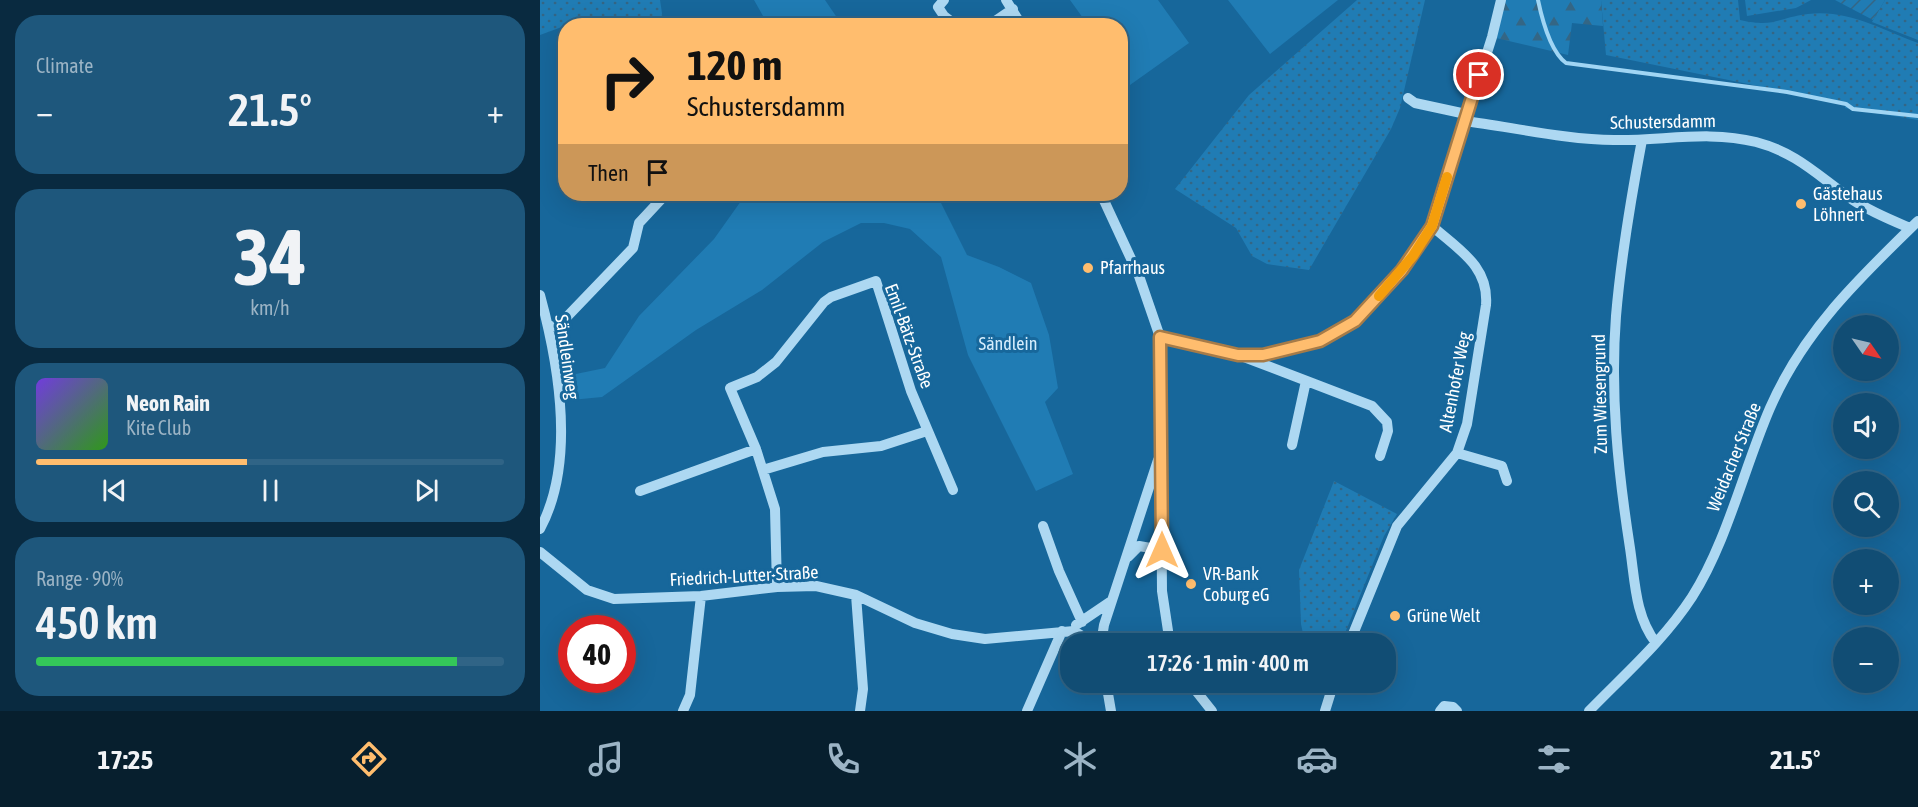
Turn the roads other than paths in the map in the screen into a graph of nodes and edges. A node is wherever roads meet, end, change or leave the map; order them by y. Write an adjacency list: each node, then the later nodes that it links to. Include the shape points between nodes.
1 (1501, 0): 8 (street)
2 (941, 4): 4 (street)
3 (1009, 4): 5 (street); 6 (street)
4 (947, 18)
5 (996, 18)
6 (1017, 18)
7 (1408, 99): 8 (street, Schustersdamm)
8 (1466, 118): 9 (street, Schustersdamm, via 1611,140); 12 (street)
9 (1642, 140): 13 (street, Schustersdamm, via 1722,137 1766,145 1805,163 1871,211); 44 (street, Zum Wiesengrund, via 1616,316 1615,411 1622,497 1641,619)
10 (659, 201): 15 (street, via 639,223 633,248 560,324)
11 (1104, 201): 16 (street, via 1139,276)
12 (1432, 226): 17 (street, via 1372,305 1336,333 1292,350); 23 (street, Altenhofer Weg, via 1474,264 1486,286 1467,424)
13 (1915, 226): 44 (street, Weidacher Straße, via 1849,289 1796,358 1770,408 1701,581 1671,628)
14 (540, 295): 15 (street, Sändleinweg)
15 (549, 328): 30 (street, Sändleinweg, via 560,464 558,484)
16 (1160, 337): 17 (street); 21 (street)
17 (1238, 355): 18 (street)
18 (1306, 381): 20 (street); 24 (street, via 1380,412 1388,422)
19 (927, 431): 22 (street, Emil-Bätz-Straße, via 876,281 824,302 776,362 757,377 730,388); 25 (street, via 881,446 823,452); 27 (street, Emil-Bätz-Straße)
20 (1292, 445)
21 (1161, 448): 31 (street); 33 (street)
22 (756, 449): 25 (street, Emil-Bätz-Straße); 28 (street)
23 (1457, 453): 26 (street, via 1502,466); 43 (street, Altenhofer Weg, via 1397,526)
24 (1380, 456)
25 (763, 470): 34 (street, Emil-Bätz-Straße, via 775,509)
26 (1508, 481)
27 (952, 490)
28 (640, 492)
29 (1042, 526): 38 (street)
30 (540, 529)
31 (1162, 550): 33 (street, via 1137,547); 42 (street, via 1162,591)
32 (540, 552): 35 (street, Friedrich-Lutter-Straße, via 574,582 601,596)
33 (1125, 562): 37 (street)
34 (777, 587): 35 (street, Friedrich-Lutter-Straße); 36 (street, Friedrich-Lutter-Straße, via 816,586)
35 (701, 596): 48 (street, via 690,695)
36 (856, 596): 39 (street, Friedrich-Lutter-Straße, via 952,634 985,639); 49 (street, via 863,689)
37 (1112, 600): 38 (street, Friedrich-Lutter-Straße); 41 (street)
38 (1082, 622): 39 (street, Friedrich-Lutter-Straße)
39 (1062, 631): 40 (street, Friedrich-Lutter-Straße); 50 (street)
40 (1080, 633)
41 (1104, 633)
42 (1168, 633)
43 (1353, 633)
44 (1656, 643): 56 (street, Weidacher Straße)
45 (1108, 693): 51 (street)
46 (1198, 693): 52 (street)
47 (1331, 693): 53 (street)
48 (683, 711)
49 (860, 711)
50 (1027, 711)
51 (1111, 711)
52 (1212, 711)
53 (1325, 711)
54 (1440, 711): 55 (street, via 1448,706)
55 (1457, 711)
56 (1589, 711)

